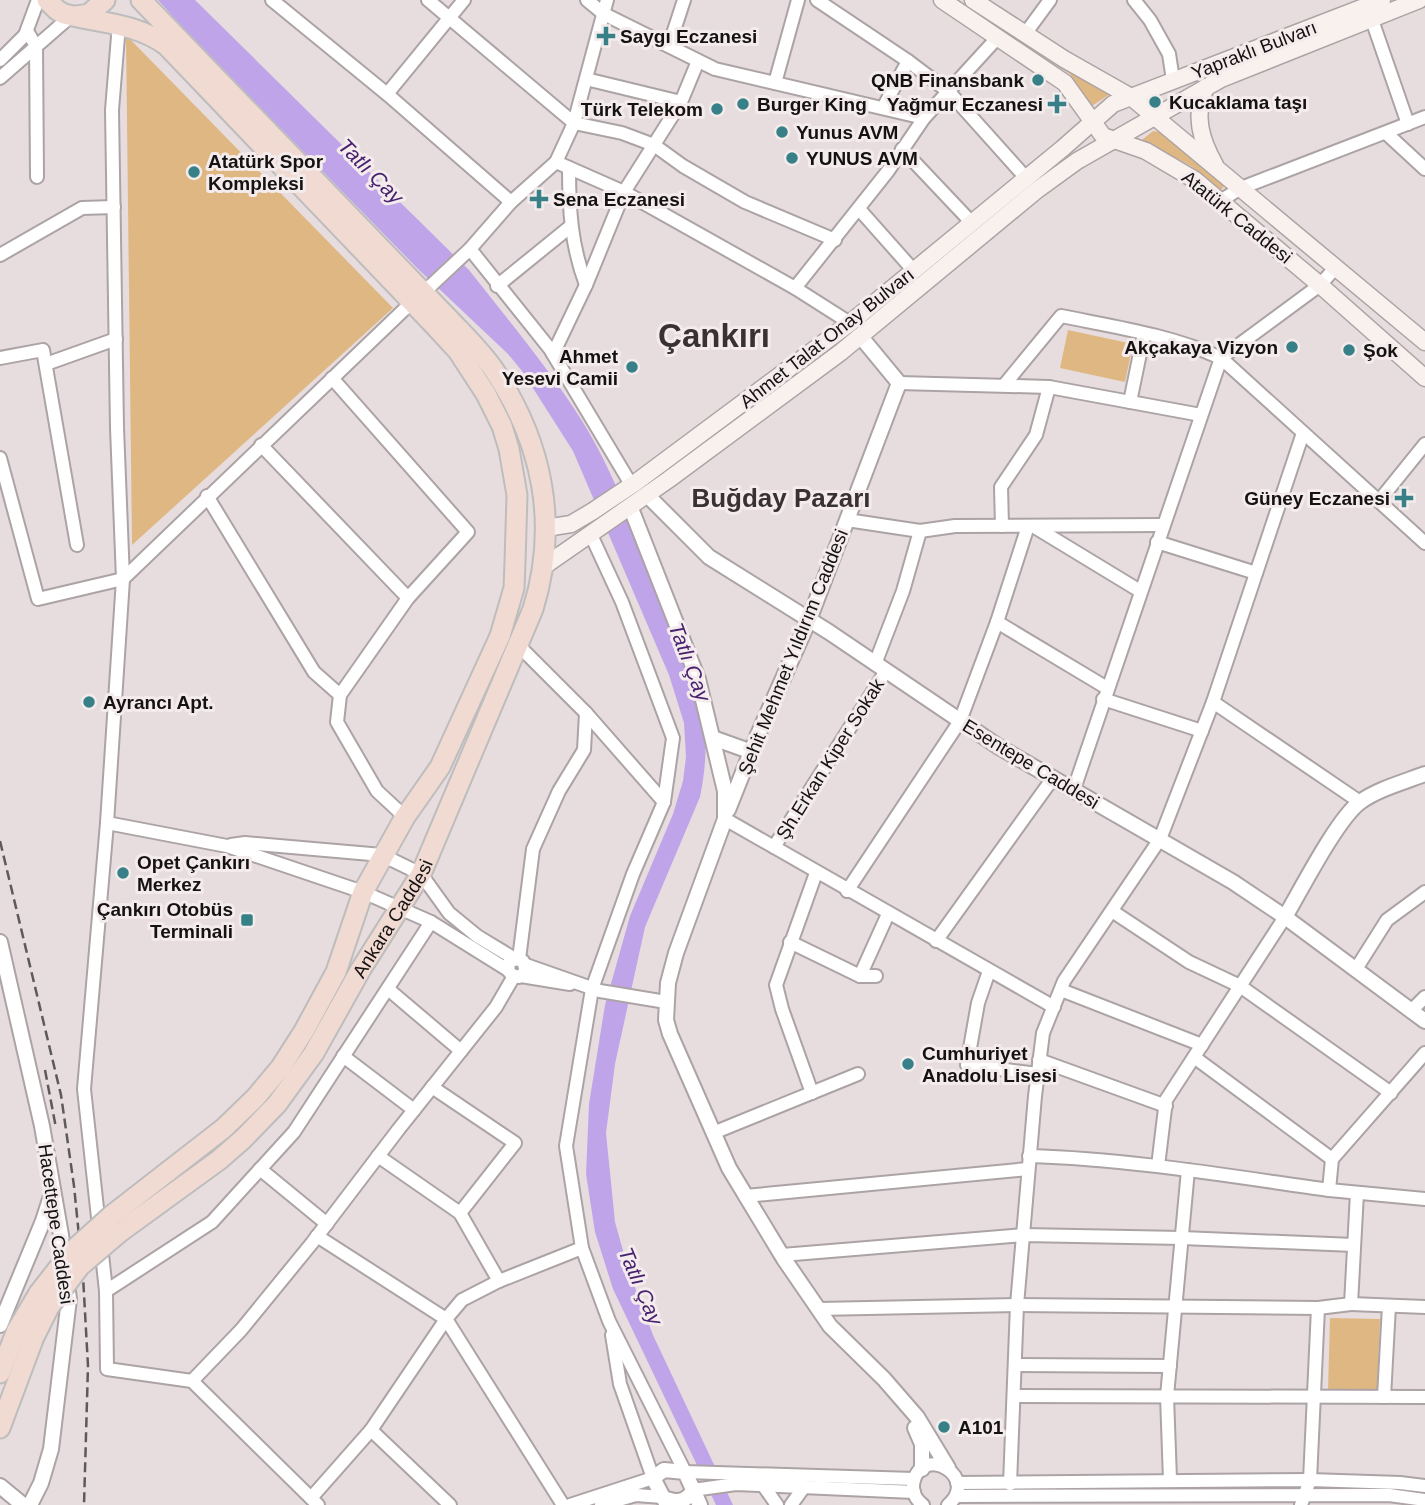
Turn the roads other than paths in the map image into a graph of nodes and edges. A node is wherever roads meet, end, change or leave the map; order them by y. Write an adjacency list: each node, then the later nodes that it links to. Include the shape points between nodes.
1 (38, 0): 24 (street)
2 (47, 0): 20 (highway)
3 (105, 0): 20 (highway, via 89,14)
4 (141, 0): 75 (highway)
5 (428, 0): 21 (street)
6 (464, 0): 21 (street)
7 (587, 0): 19 (street)
8 (607, 0): 19 (street)
9 (684, 0): 28 (street)
10 (798, 0): 35 (street)
11 (817, 0): 31 (street)
12 (942, 0): 26 (main road, Atatürk Caddesi)
13 (972, 0): 25 (main road, Atatürk Caddesi)
14 (1050, 0): 25 (street)
15 (1382, 0): 34 (main road, Yapraklı Bulvarı)
16 (1419, 0): 22 (main road)
17 (275, 1): 38 (street)
18 (1137, 1): 34 (street, via 1169,54)
19 (604, 14): 28 (street); 33 (street)
20 (71, 16): 23 (highway); 27 (street)
21 (450, 17): 38 (street); 46 (street)
22 (1371, 20): 36 (main road); 47 (street)
23 (119, 24): 62 (street, via 112,110); 75 (highway, via 166,45)
24 (27, 30): 27 (street); 29 (street)
25 (1025, 34): 39 (main road, Atatürk Caddesi)
26 (998, 37): 37 (street); 45 (main road, Atatürk Caddesi, via 1065,83)
27 (36, 46): 32 (street); 56 (street)
28 (669, 46): 30 (street)
29 (0, 60)
30 (698, 61): 35 (street); 40 (street)
31 (908, 61): 37 (street); 41 (street)
32 (0, 78)
33 (586, 79): 40 (street); 46 (street)
34 (1173, 80): 39 (main road, Yapraklı Bulvarı)
35 (775, 83): 41 (street)
36 (1206, 88): 44 (main road); 55 (main road, via 1199,125)
37 (949, 92): 43 (street); 57 (street)
38 (387, 94): 61 (street)
39 (1129, 96): 44 (main road, Atatürk Caddesi); 45 (main road, Yapraklı Bulvarı)
40 (681, 103): 50 (street)
41 (883, 108): 43 (street)
42 (1425, 117): 47 (street)
43 (923, 118): 51 (street)
44 (1154, 118): 49 (main road); 55 (main road, Atatürk Caddesi)
45 (1092, 122): 49 (main road, Atatürk Caddesi); 57 (main road, Ahmet Talat Onay Bulvarı)
46 (574, 123): 50 (street, via 622,132); 52 (street)
47 (1408, 124): 48 (street)
48 (1386, 133): 54 (street); 58 (street)
49 (1113, 141): 60 (main road, Atatürk Caddesi, via 1163,160); 78 (main road, Ahmet Talat Onay Bulvarı, via 1037,190)
50 (654, 145): 59 (street); 66 (street, via 745,202)
51 (902, 149): 63 (street); 64 (street)
52 (556, 162): 53 (street); 61 (street)
53 (569, 167): 59 (street); 65 (street)
54 (1425, 169)
55 (1219, 170): 58 (main road, Atatürk Caddesi)
56 (37, 177)
57 (1026, 178): 64 (main road, Ahmet Talat Onay Bulvarı)
58 (1241, 188): 60 (street); 69 (main road, Atatürk Caddesi)
59 (624, 192): 71 (street); 74 (street)
60 (1220, 201): 72 (main road, Atatürk Caddesi)
61 (511, 202): 67 (street)
62 (114, 207): 68 (street, via 82,208); 79 (street)
63 (859, 209): 66 (street); 70 (street)
64 (972, 223): 70 (main road, Ahmet Talat Onay Bulvarı)
65 (571, 226): 71 (street, via 575,257); 73 (street)
66 (835, 240): 74 (street)
67 (470, 249): 73 (street); 75 (street)
68 (0, 255)
69 (1336, 267): 72 (street); 80 (main road, Atatürk Caddesi)
70 (914, 271): 76 (main road, Ahmet Talat Onay Bulvarı)
71 (586, 285): 81 (street)
72 (1320, 285): 83 (street); 86 (main road, Atatürk Caddesi)
73 (498, 286): 81 (street)
74 (795, 288): 76 (street)
75 (422, 294): 85 (street); 104 (highway, Ankara Caddesi, via 483,357 511,399 534,455); 132 (highway, via 497,416 509,449 517,510 514,588 500,636 440,767)
76 (850, 323): 98 (main road, Ahmet Talat Onay Bulvarı)
77 (1144, 334): 83 (street); 88 (street, via 1061,316); 90 (street)
78 (861, 337): 87 (street); 96 (main road, Ahmet Talat Onay Bulvarı)
79 (116, 339): 84 (street); 112 (street)
80 (1425, 342)
81 (553, 354): 98 (street)
82 (0, 358): 84 (street, via 43,350)
83 (1221, 358): 91 (street); 92 (street)
84 (46, 364): 109 (street)
85 (332, 378): 94 (street); 114 (street, via 468,532)
86 (1425, 378)
87 (899, 383): 88 (street); 100 (street, Şehit Mehmet Yıldırım Caddesi)
88 (1004, 384): 89 (street)
89 (1049, 387): 90 (street); 102 (street, via 1036,435 1002,487)
90 (1130, 402): 91 (street)
91 (1201, 415): 101 (street)
92 (1303, 433): 99 (street); 111 (street)
93 (1425, 444): 99 (street)
94 (261, 445): 97 (street); 114 (street)
95 (0, 458): 112 (street, via 38,599)
96 (647, 495): 98 (main road, Ahmet Talat Onay Bulvarı); 115 (street, Esentepe Caddesi, via 709,557)
97 (207, 496): 112 (street); 120 (street, via 314,673)
98 (628, 498): 104 (main road, Ahmet Talat Onay Bulvarı, via 572,524); 106 (main road); 125 (street, via 698,679)
99 (1379, 501): 108 (street)
100 (847, 520): 105 (street); 115 (street, Şehit Mehmet Yıldırım Caddesi)
101 (1163, 525): 103 (street); 107 (street)
102 (1002, 526): 103 (street); 105 (street)
103 (1030, 526): 113 (street); 116 (street)
104 (546, 528): 110 (highway, Ankara Caddesi)
105 (920, 531): 118 (street, Şh.Erkan Kiper Sokak)
106 (595, 532): 110 (main road); 130 (street, via 673,738)
107 (1157, 542): 111 (street); 113 (street)
108 (1425, 543)
109 (78, 545)
110 (543, 567): 117 (highway, Ankara Caddesi, via 533,610)
111 (1256, 573): 121 (street)
112 (122, 579): 134 (street)
113 (1140, 591): 119 (street)
114 (408, 598): 120 (street)
115 (809, 620): 118 (street, Esentepe Caddesi); 126 (street, Şehit Mehmet Yıldırım Caddesi)
116 (997, 622): 119 (street); 123 (street)
117 (518, 645): 122 (street); 140 (highway, Ankara Caddesi)
118 (881, 667): 123 (street, Esentepe Caddesi); 137 (street, Şh.Erkan Kiper Sokak)
119 (1105, 694): 124 (street); 129 (street)
120 (340, 695): 132 (street, via 337,722 377,791)
121 (1213, 702): 124 (street); 131 (street)
122 (586, 713): 130 (street); 152 (street, via 584,750 533,849)
123 (960, 721): 128 (street, Esentepe Caddesi); 141 (street)
124 (1202, 732): 135 (street)
125 (713, 738): 126 (street); 133 (street, via 725,791)
126 (752, 752): 133 (street, Şehit Mehmet Yıldırım Caddesi)
127 (1425, 774): 131 (street)
128 (1053, 779): 129 (street, Esentepe Caddesi); 151 (street)
129 (1074, 789): 135 (street, Esentepe Caddesi)
130 (664, 802): 158 (street)
131 (1360, 802): 147 (street, via 1340,825)
132 (405, 817): 138 (highway)
133 (725, 819): 137 (street); 162 (street, Şehit Mehmet Yıldırım Caddesi, via 677,953)
134 (107, 823): 136 (street); 201 (street, via 84,1089)
135 (1160, 839): 145 (street); 147 (street, Esentepe Caddesi)
136 (227, 846): 138 (street, via 245,843); 142 (street)
137 (774, 847): 139 (street)
138 (382, 855): 140 (street); 142 (highway)
139 (816, 873): 141 (street); 150 (street)
140 (421, 874): 144 (highway, Ankara Caddesi); 152 (street, via 449,913)
141 (847, 891): 146 (street)
142 (363, 892): 144 (street); 192 (highway, via 336,972 304,1031 268,1083)
143 (1425, 892): 153 (street, via 1387,920)
144 (401, 909): 148 (street); 192 (highway, Ankara Caddesi, via 314,1053 272,1109 219,1160)
145 (1112, 911): 157 (street, via 1189,962); 160 (street)
146 (888, 914): 151 (street); 155 (street)
147 (1284, 917): 153 (street, Esentepe Caddesi); 157 (street)
148 (431, 922): 152 (street); 159 (street)
149 (0, 942): 186 (street, Hacettepe Caddesi)
150 (790, 942): 155 (street); 175 (street, via 777,977 777,993)
151 (936, 942): 154 (street)
152 (517, 967): 158 (street); 167 (street, via 496,1007)
153 (1356, 969): 164 (street, Esentepe Caddesi)
154 (989, 971): 163 (street); 173 (street, via 967,1065)
155 (860, 976): 156 (street)
156 (877, 976)
157 (1240, 986): 166 (street); 176 (street)
158 (591, 988): 162 (street); 198 (street, via 566,1146)
159 (388, 989): 167 (street); 169 (street)
160 (1060, 990): 163 (street); 166 (street)
161 (1425, 997): 164 (street)
162 (666, 1002): 179 (street, Şehit Mehmet Yıldırım Caddesi, via 670,1034)
163 (1054, 1007): 171 (street, via 1043,1034)
164 (1411, 1011): 165 (street, Esentepe Caddesi)
165 (1425, 1021)
166 (1202, 1045): 170 (street)
167 (461, 1051): 174 (street)
168 (1425, 1053): 176 (street)
169 (344, 1056): 178 (street); 184 (street, via 294,1132)
170 (1194, 1058): 177 (street); 181 (street)
171 (1040, 1060): 173 (street); 177 (street)
172 (858, 1074): 175 (street)
173 (1038, 1074): 182 (street)
174 (432, 1087): 178 (street); 191 (street, via 515,1143)
175 (813, 1093): 179 (street)
176 (1391, 1093): 181 (street)
177 (1166, 1106): 183 (street)
178 (414, 1110): 180 (street)
179 (713, 1133): 189 (street, Şehit Mehmet Yıldırım Caddesi)
180 (378, 1156): 191 (street); 193 (street)
181 (1332, 1159): 187 (street)
182 (1029, 1163): 183 (street, via 1083,1158); 189 (street); 195 (street)
183 (1158, 1166): 185 (street)
184 (260, 1169): 193 (street); 201 (street, via 212,1222)
185 (1188, 1170): 187 (street); 196 (street)
186 (54, 1187): 212 (street); 245 (street, Hacettepe Caddesi, via 68,1317 51,1449)
187 (1329, 1190): 188 (street)
188 (1357, 1193): 190 (street); 197 (street)
189 (745, 1196): 199 (street, Şehit Mehmet Yıldırım Caddesi)
190 (1425, 1199)
191 (460, 1213): 200 (street)
192 (116, 1224): 202 (highway, bridge, via 71,1252)
193 (327, 1224): 194 (street)
194 (317, 1236): 210 (street); 217 (street, via 241,1330)
195 (1023, 1236): 196 (street); 199 (street); 204 (street)
196 (1182, 1238): 197 (street); 205 (street)
197 (1354, 1245): 203 (street)
198 (582, 1248): 200 (street); 211 (street)
199 (782, 1255): 209 (street, Şehit Mehmet Yıldırım Caddesi)
200 (499, 1281): 210 (street, via 463,1300)
201 (106, 1291): 217 (street, via 107,1369)
202 (44, 1300): 215 (highway, via 17,1330); 223 (highway)
203 (1350, 1304): 206 (street); 208 (street)
204 (1017, 1305): 205 (street); 209 (street); 213 (street)
205 (1175, 1306): 208 (street); 214 (street)
206 (1389, 1306): 207 (street); 221 (street)
207 (1425, 1307)
208 (1318, 1308): 220 (street)
209 (818, 1309): 216 (street, Şehit Mehmet Yıldırım Caddesi)
210 (446, 1319): 224 (street); 247 (street)
211 (610, 1321): 226 (street); 227 (street, via 620,1384)
212 (0, 1325)
213 (1015, 1365): 214 (street); 218 (street)
214 (1170, 1366): 219 (street)
215 (0, 1373)
216 (884, 1379): 225 (street, via 917,1417); 229 (street, via 922,1444)
217 (192, 1381): 242 (street)
218 (1014, 1396): 219 (street); 232 (street)
219 (1167, 1396): 220 (street); 230 (street)
220 (1314, 1396): 221 (street); 231 (street)
221 (1384, 1397): 222 (street)
222 (1425, 1397)
223 (0, 1428)
224 (371, 1430): 242 (street); 246 (street)
225 (948, 1468): 229 (street, via 934,1464); 238 (street)
226 (689, 1472): 227 (street, via 664,1470); 228 (street); 237 (street)
227 (653, 1478): 243 (street); 248 (street)
228 (726, 1478): 229 (street); 233 (street); 237 (street)
229 (917, 1480): 236 (street); 253 (street)
230 (1170, 1480): 231 (street); 232 (street)
231 (1310, 1480): 235 (street); 240 (street)
232 (1010, 1484): 238 (street)
233 (763, 1485): 236 (street); 251 (street)
234 (0, 1486): 244 (street)
235 (1425, 1486)
236 (804, 1487): 252 (street)
237 (696, 1489): 243 (street, via 684,1500); 250 (street)
238 (953, 1495): 239 (street)
239 (1136, 1500): 240 (street)
240 (1303, 1500): 241 (street, via 1389,1495)
241 (1425, 1500)
242 (315, 1501)
243 (664, 1501): 249 (street, via 636,1495)
244 (23, 1505)
245 (30, 1505)
246 (450, 1505)
247 (563, 1505)
248 (570, 1505)
249 (600, 1505)
250 (700, 1505)
251 (776, 1505)
252 (790, 1505)
253 (923, 1505)

